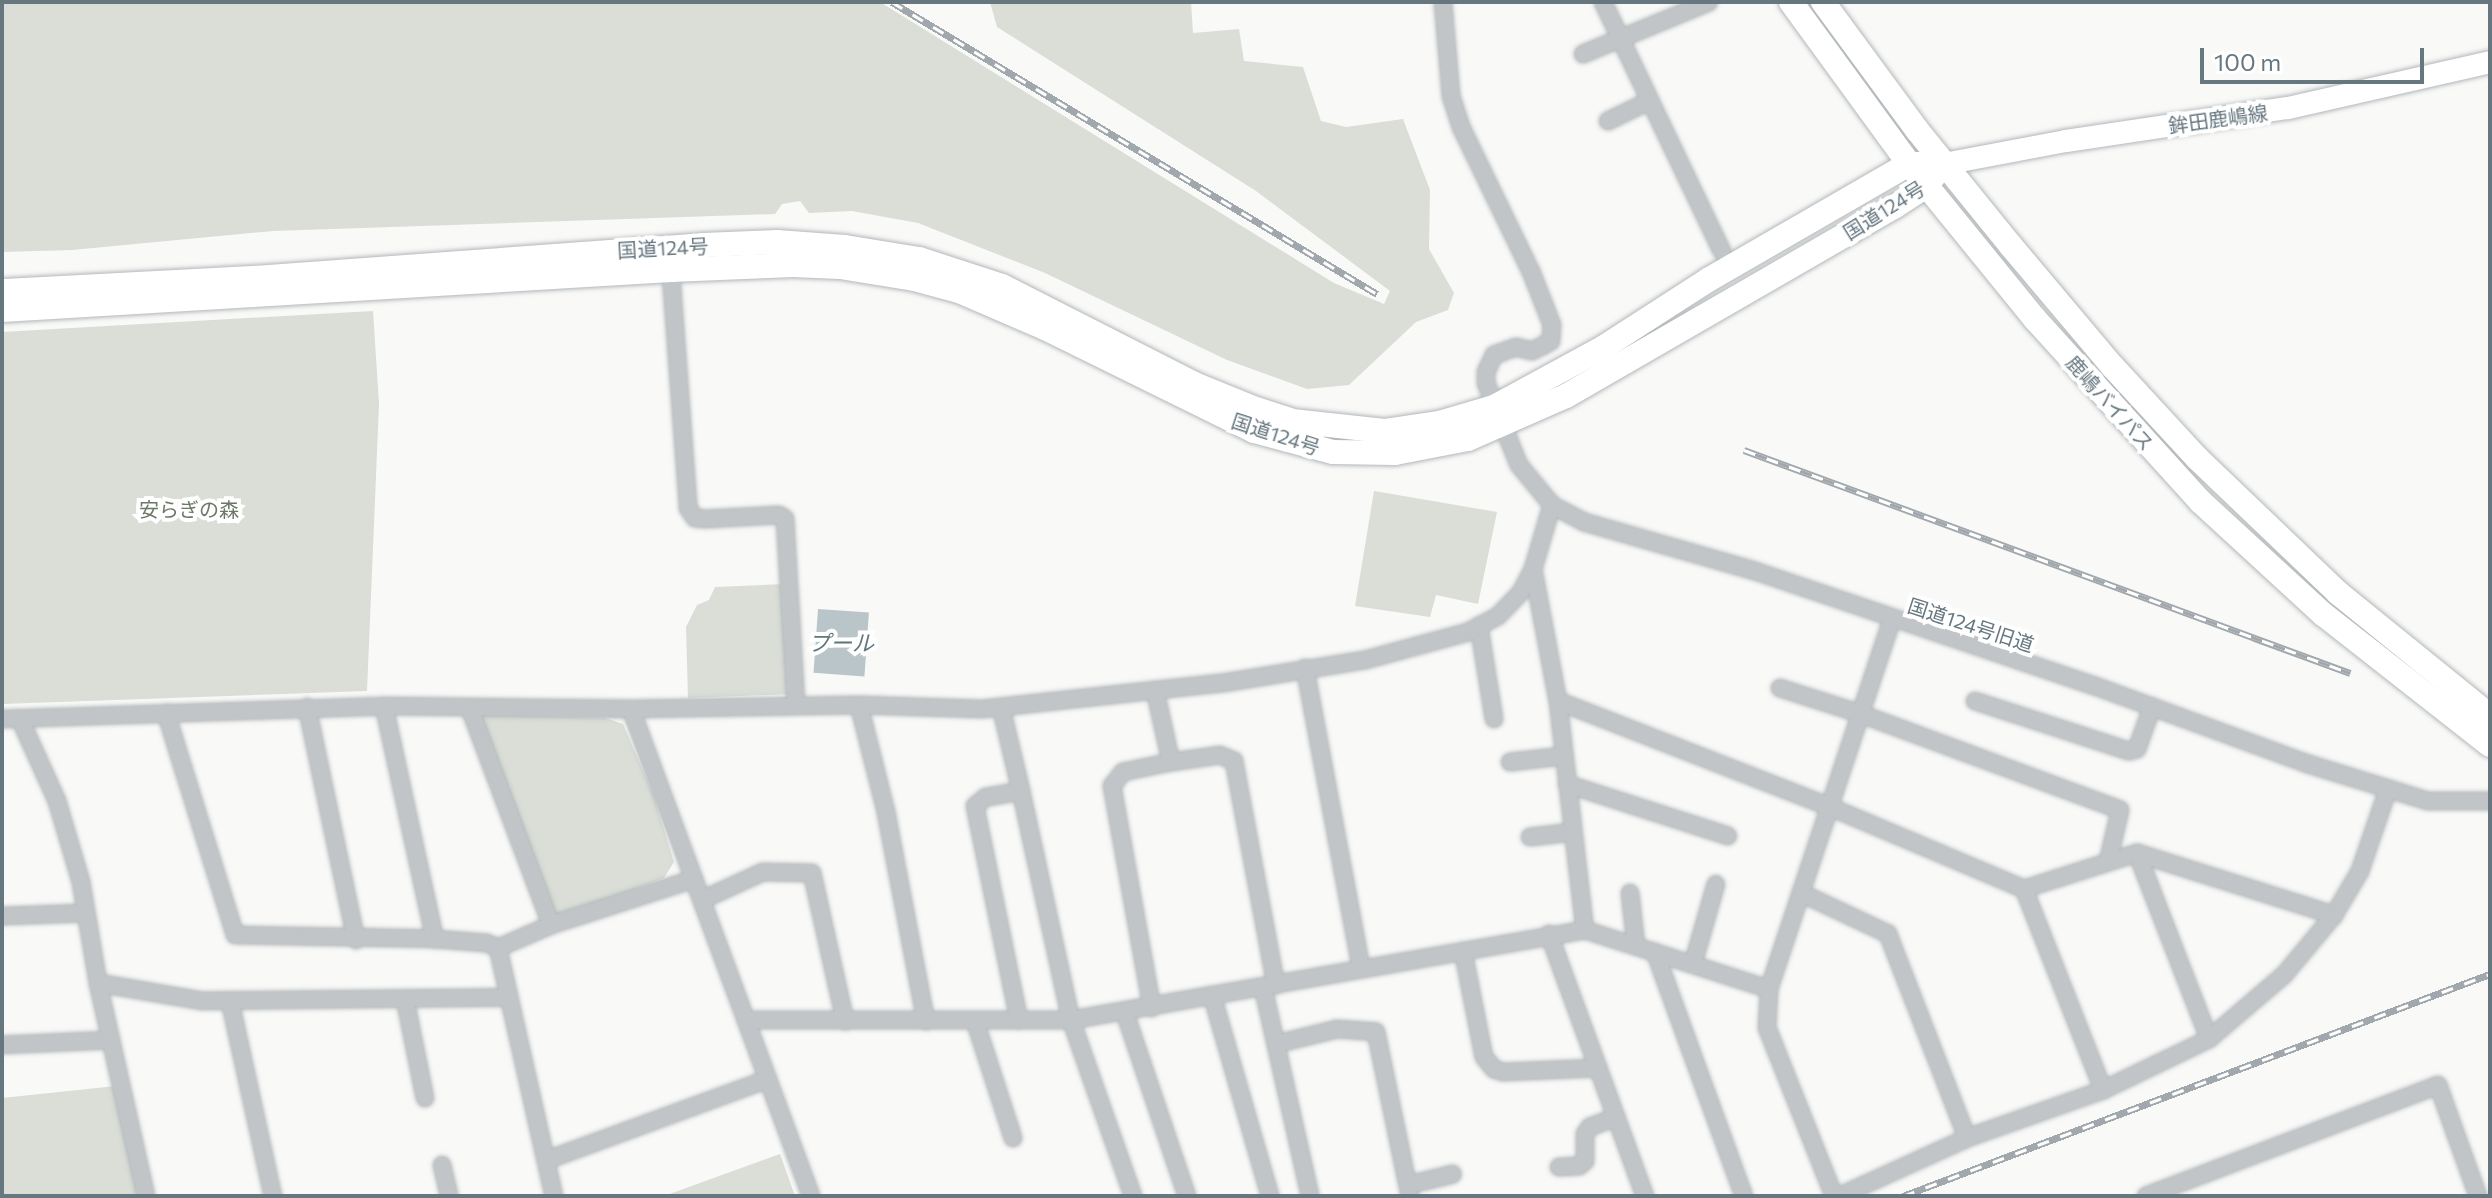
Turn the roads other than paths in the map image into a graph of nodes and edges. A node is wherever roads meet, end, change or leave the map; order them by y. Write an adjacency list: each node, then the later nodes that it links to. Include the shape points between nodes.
1 (1443, 2): 18 (street, 国道124号旧道, via 1451,96 1461,127 1552,325 1551,341 1532,351 1516,347 1488,362 1486,383)
2 (1603, 2): 6 (street)
3 (1709, 2): 6 (street)
4 (1791, 2): 11 (highway, 鹿嶋バイパス)
5 (1823, 2): 12 (highway, 鹿嶋バイパス)
6 (1620, 40): 7 (street); 9 (street)
7 (1583, 54)
8 (2490, 62): 12 (main road, 鉾田鹿嶋線, via 2288,108)
9 (1649, 101): 10 (street); 14 (street)
10 (1608, 121)
11 (1909, 164): 12 (highway, 国道124号); 13 (highway, 鹿嶋バイパス); 18 (highway, 国道124号, via 1708,280)
12 (1944, 164): 13 (highway, 国道124号); 38 (highway, 鹿嶋バイパス, via 2113,367 2198,459 2338,593)
13 (1926, 186): 18 (highway, 国道124号, via 1566,396); 42 (highway, 鹿嶋バイパス, via 2035,319 2201,502 2323,614)
14 (1722, 251)
15 (670, 258): 16 (highway, 国道124号); 17 (highway, 国道124号); 18 (highway, 国道124号, via 777,242 919,259 1002,286 1194,384 1292,421 1368,431); 28 (street, via 688,508 695,518 785,519)
16 (2, 291)
17 (2, 310)
18 (1498, 417): 19 (street, 国道124号旧道, via 1530,481)
19 (1552, 505): 20 (street); 21 (street, 国道124号旧道, via 1584,522 1755,571)
20 (1533, 569): 22 (street, via 1513,601); 26 (street)
21 (1892, 620): 33 (street, 国道124号旧道); 37 (street)
22 (1479, 626): 23 (street, via 1365,660); 41 (street)
23 (1305, 668): 25 (street); 75 (street)
24 (1780, 688): 37 (street)
25 (1155, 690): 32 (street); 44 (street)
26 (1558, 701): 43 (street); 50 (street)
27 (1975, 701): 33 (street, via 2129,751 2137,749)
28 (796, 704): 29 (street); 35 (street)
29 (859, 705): 32 (street); 88 (street, via 886,812)
30 (384, 706): 31 (street); 34 (street); 68 (street)
31 (307, 707): 36 (street); 69 (street)
32 (1001, 707): 48 (street)
33 (2152, 707): 47 (street, 国道124号旧道)
34 (470, 709): 35 (street); 65 (street)
35 (631, 709): 56 (street)
36 (166, 713): 40 (street); 69 (street, via 235,935)
37 (1861, 714): 50 (street); 55 (street, via 2120,810)
38 (2490, 716)
39 (2, 719): 40 (street)
40 (20, 719): 62 (street, via 57,801)
41 (1494, 719)
42 (2490, 745)
43 (1564, 756): 45 (street); 46 (street)
44 (1171, 762): 77 (street, via 1220,755 1234,761); 83 (street, via 1123,772 1112,786)
45 (1510, 762)
46 (1567, 784): 51 (street); 52 (street)
47 (2388, 789): 49 (street, 国道124号旧道, via 2428,801); 63 (street, via 2360,871)
48 (1021, 791): 86 (street); 90 (street, via 986,797 975,806)
49 (2490, 801)
50 (1830, 807): 58 (street); 60 (street)
51 (1573, 832): 53 (street); 66 (street)
52 (1728, 836)
53 (1530, 837)
54 (2137, 853): 55 (street); 63 (street); 91 (street)
55 (2108, 862): 58 (street)
56 (694, 879): 61 (street); 65 (street)
57 (1716, 884): 74 (street)
58 (2024, 889): 97 (street)
59 (1630, 893): 70 (street)
60 (1801, 893): 78 (street); 101 (street, via 1888,934)
61 (702, 900): 85 (street); 87 (street, via 763,872 812,873)
62 (86, 913): 64 (street); 76 (street)
63 (2334, 915): 91 (street, via 2284,975)
64 (2, 916)
65 (551, 925): 71 (street)
66 (1585, 930): 67 (street); 70 (street)
67 (1549, 934): 72 (street); 95 (street)
68 (435, 939): 69 (street); 71 (street)
69 (356, 940)
70 (1636, 946): 73 (street)
71 (498, 948): 80 (street)
72 (1463, 951): 75 (street); 95 (street, via 1484,1057 1494,1069)
73 (1655, 952): 74 (street); 118 (street)
74 (1693, 964): 78 (street)
75 (1361, 968): 77 (street)
76 (98, 983): 82 (street); 92 (street)
77 (1269, 986): 79 (street); 93 (street)
78 (1769, 989): 119 (street, via 1767,1028)
79 (1212, 995): 83 (street); 115 (street)
80 (509, 997): 81 (street); 102 (street)
81 (405, 999): 82 (street); 98 (street)
82 (230, 1001): 110 (street)
83 (1152, 1008): 84 (street)
84 (1125, 1013): 86 (street); 114 (street)
85 (746, 1020): 87 (street); 96 (street)
86 (1071, 1020): 90 (street); 108 (street)
87 (845, 1021): 88 (street)
88 (926, 1021): 89 (street)
89 (975, 1021): 90 (street); 100 (street)
90 (1019, 1021)
91 (2209, 1039): 97 (street)
92 (111, 1040): 94 (street); 109 (street)
93 (1276, 1044): 106 (street, via 1337,1029 1376,1032); 116 (street)
94 (2, 1045)
95 (1598, 1068): 99 (street)
96 (768, 1079): 102 (street); 113 (street)
97 (2103, 1090): 101 (street)
98 (425, 1098)
99 (1616, 1117): 104 (street, via 1585,1134 1585,1161); 117 (street)
100 (1013, 1138)
101 (1967, 1138): 119 (street)
102 (547, 1160): 112 (street)
103 (442, 1165): 111 (street)
104 (1559, 1167)
105 (1453, 1174): 106 (street)
106 (1409, 1190)
107 (2183, 1190): 120 (street); 121 (street, via 2438,1085)
108 (1130, 1195)
109 (146, 1196)
110 (273, 1196)
111 (449, 1196)
112 (554, 1196)
113 (811, 1196)
114 (1187, 1196)
115 (1270, 1196)
116 (1310, 1196)
117 (1645, 1196)
118 (1744, 1196)
119 (1837, 1196)
120 (2146, 1196)
121 (2477, 1196)

